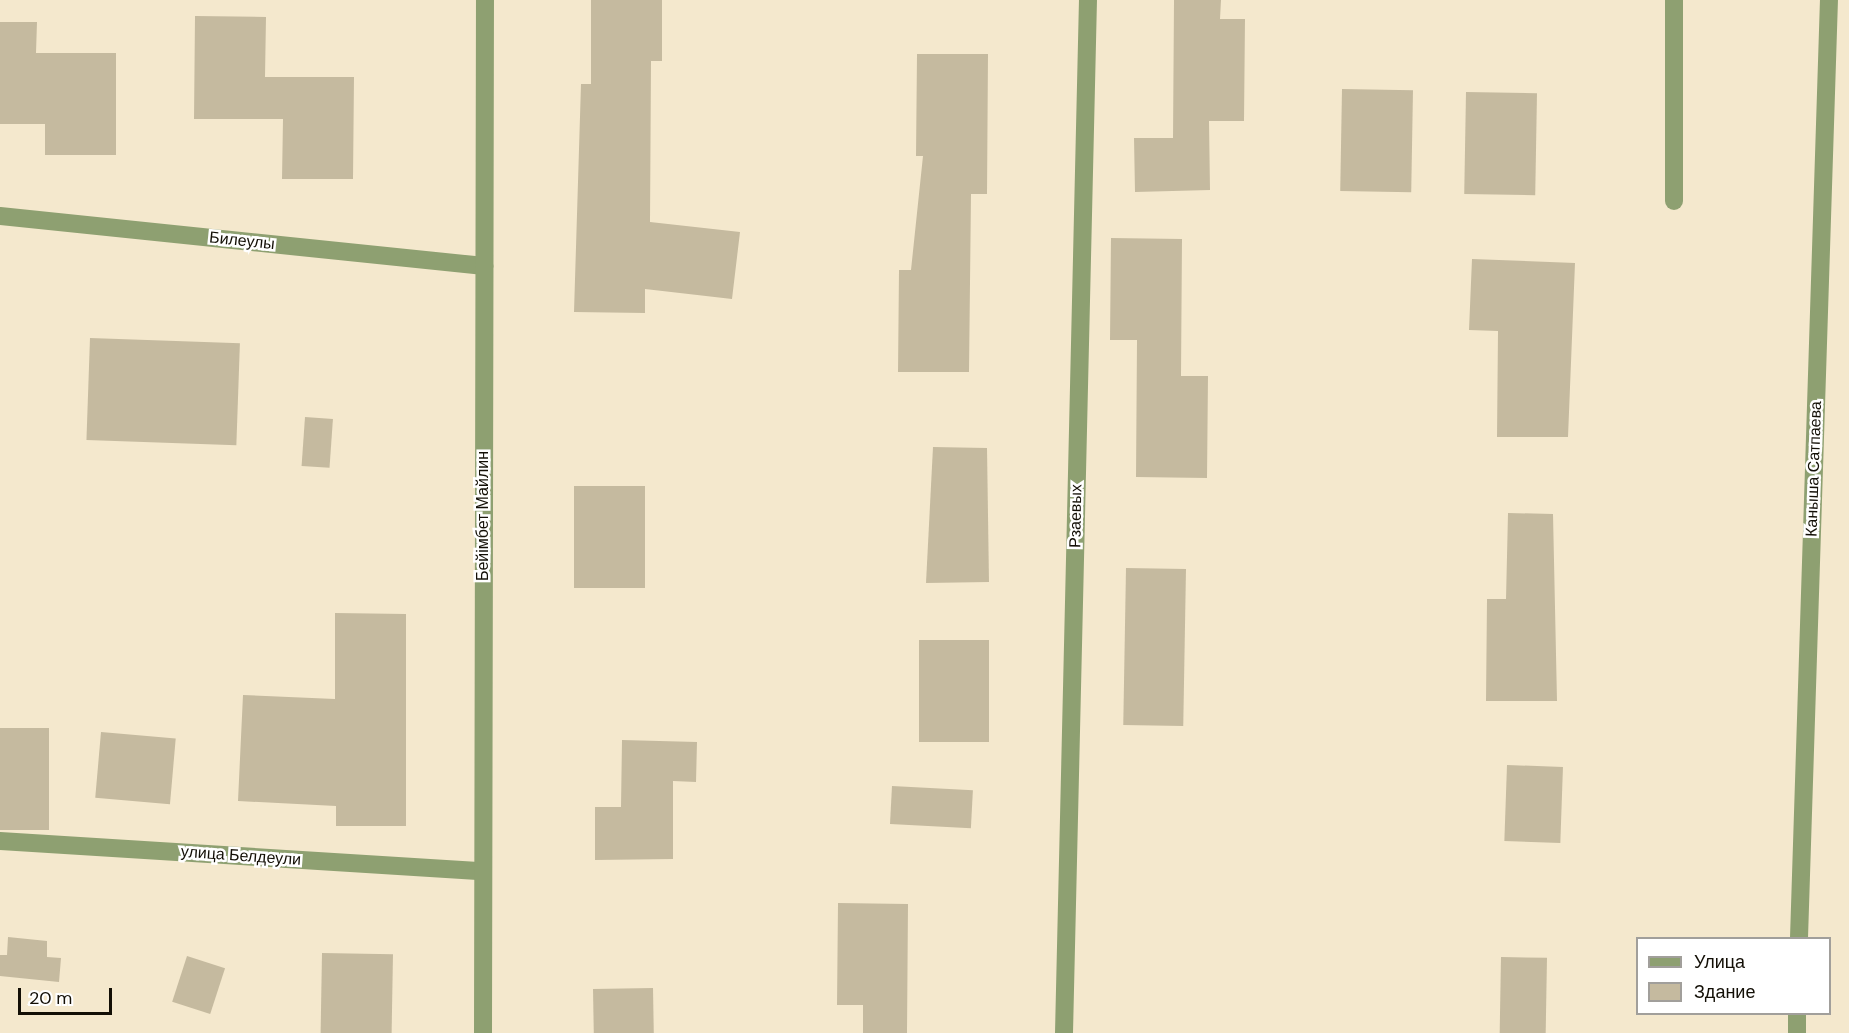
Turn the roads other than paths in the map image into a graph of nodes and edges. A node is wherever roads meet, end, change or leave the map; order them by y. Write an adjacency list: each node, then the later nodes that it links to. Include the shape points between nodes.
1 (485, 0): 7 (street, Бейімбет Майлин)
2 (1088, 0): 13 (street, Рзаевых)
3 (1674, 0): 5 (street)
4 (1829, 0): 10 (street, Каныша Сатпаева)
5 (1674, 201)
6 (0, 216): 7 (street, Билеулы)
7 (484, 266): 9 (street, Бейімбет Майлин)
8 (0, 841): 9 (street, улица Белдеули)
9 (482, 872): 12 (street, Бейімбет Майлин)
10 (1799, 937)
11 (1797, 1015): 14 (street)
12 (483, 1033)
13 (1064, 1033)
14 (1797, 1033)

